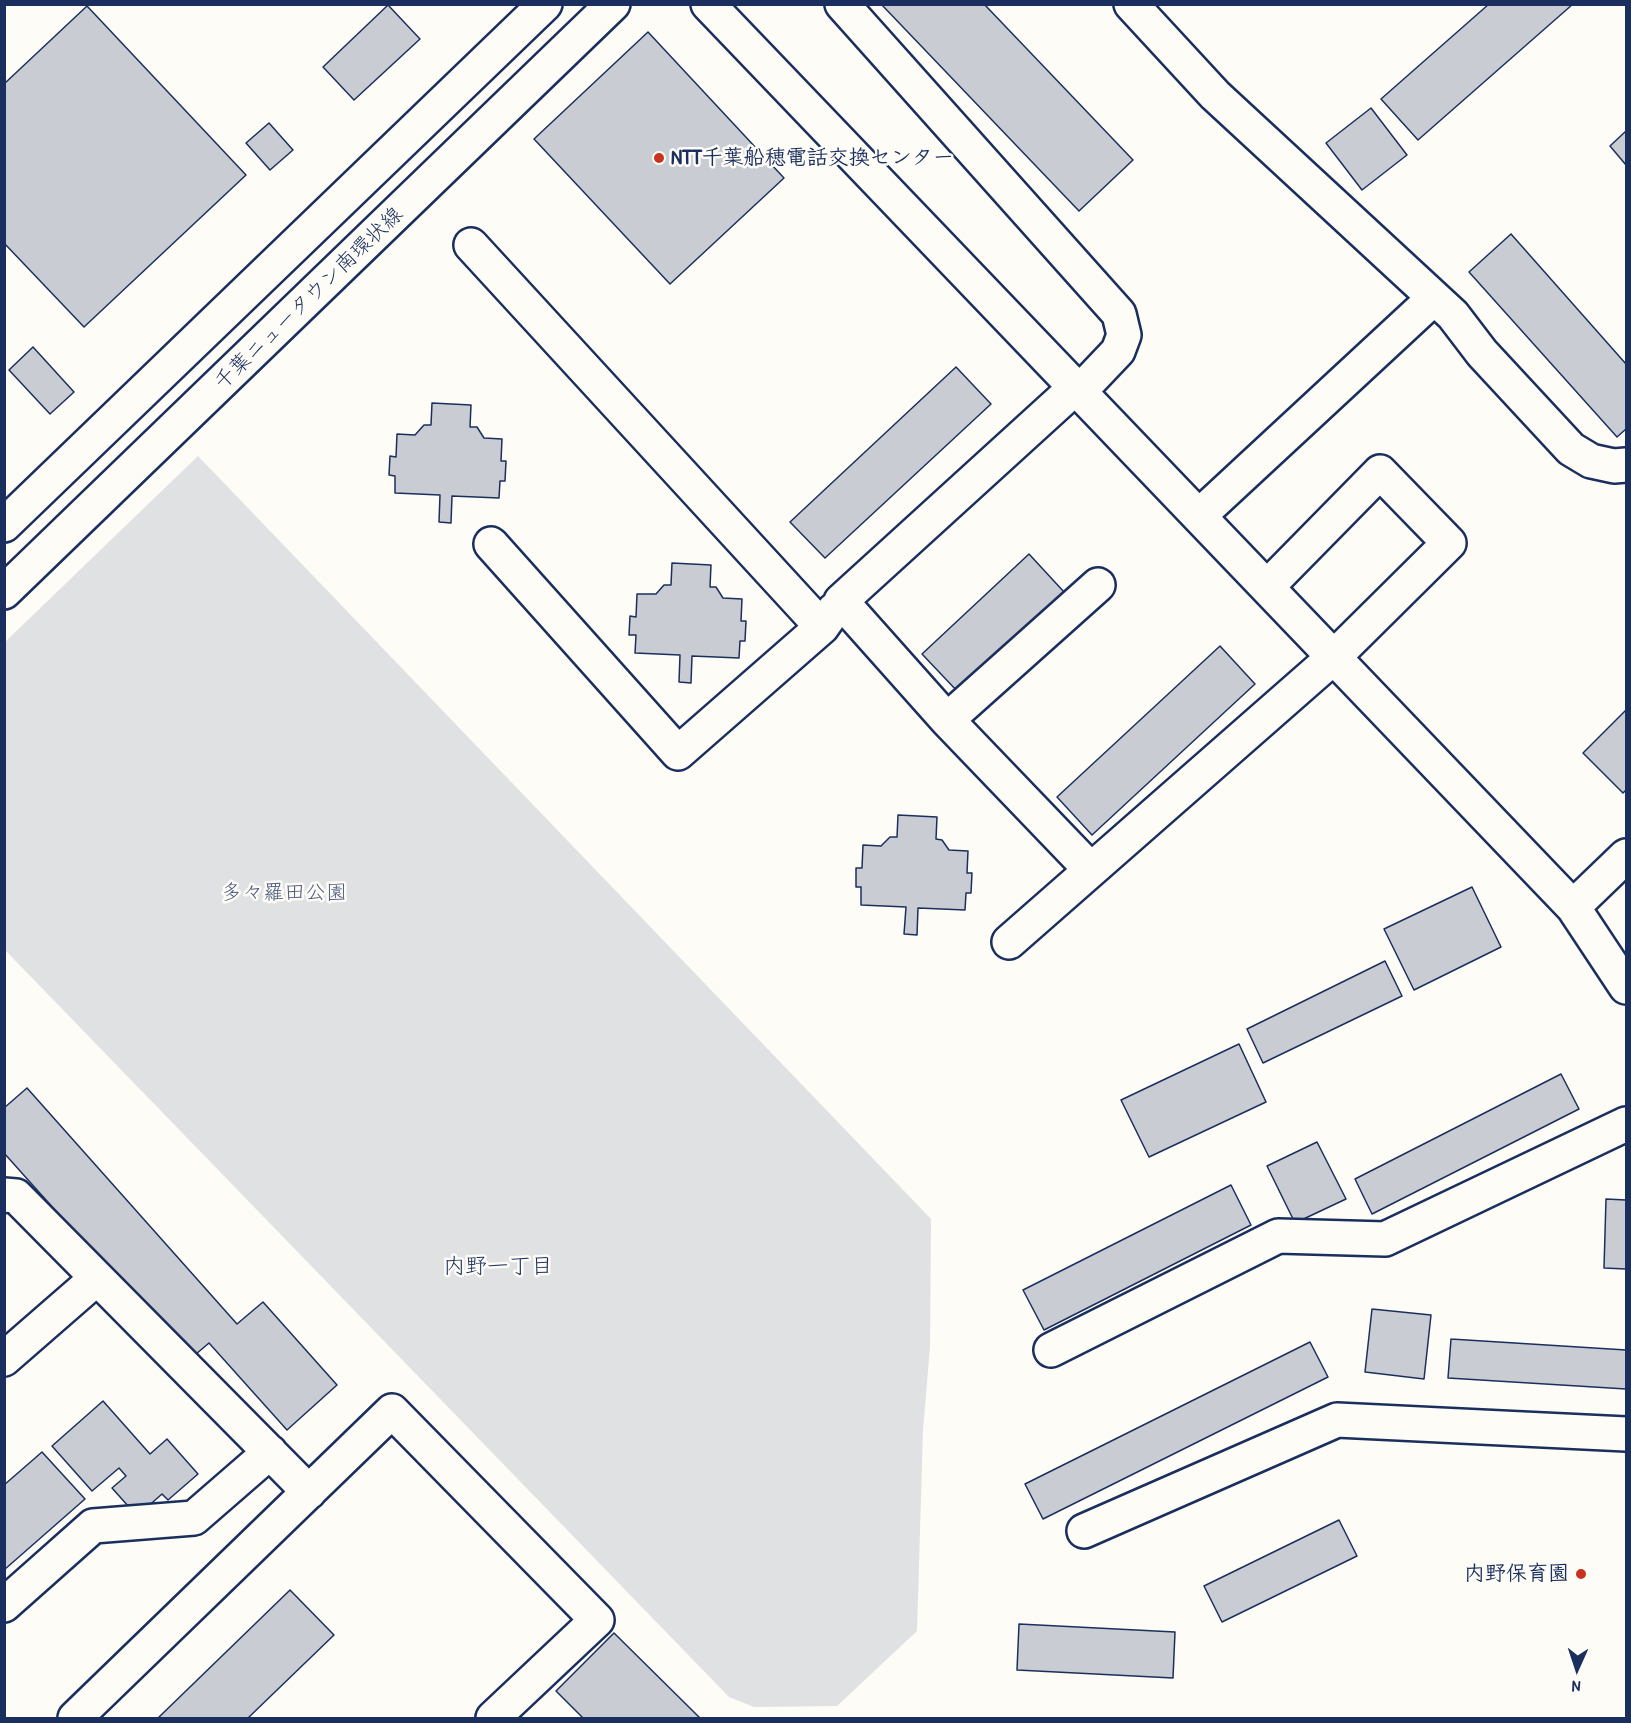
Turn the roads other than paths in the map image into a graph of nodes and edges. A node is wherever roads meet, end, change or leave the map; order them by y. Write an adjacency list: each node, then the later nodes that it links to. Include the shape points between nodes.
1 (545, 4): 11 (street)
2 (613, 4): 15 (street, 千葉ニュータウン南環状線)
3 (708, 4): 8 (street)
4 (842, 4): 8 (street, via 1119,314 1124,335 1118,351)
5 (1131, 4): 7 (street, via 1215,95)
6 (471, 245): 16 (street)
7 (1434, 298): 9 (street, via 1571,449 1591,461); 10 (street)
8 (1078, 389): 10 (street); 16 (street)
9 (1626, 465)
10 (1200, 515): 14 (street)
11 (4, 525)
12 (491, 544): 16 (street, via 678,753)
13 (1098, 585): 18 (street)
14 (1268, 586): 17 (street); 17 (street, via 1380,472 1449,543)
15 (4, 592)
16 (832, 614): 18 (street)
17 (1335, 656): 20 (street); 21 (street)
18 (947, 720): 20 (street)
19 (1626, 856): 21 (street)
20 (1091, 870): 22 (street)
21 (1573, 907): 23 (street)
22 (1009, 942)
23 (1626, 987)
24 (1626, 1124): 27 (street, via 1385,1239 1278,1236)
25 (4, 1195): 26 (street, via 16,1196)
26 (98, 1278): 28 (street); 30 (street)
27 (1051, 1350)
28 (4, 1359)
29 (1626, 1434): 32 (street, via 1337,1420)
30 (270, 1452): 31 (street); 33 (street, via 194,1518 93,1526)
31 (309, 1492): 34 (street); 35 (street, via 392,1411 597,1620)
32 (1084, 1531)
33 (4, 1605)
34 (75, 1719)
35 (493, 1719)

